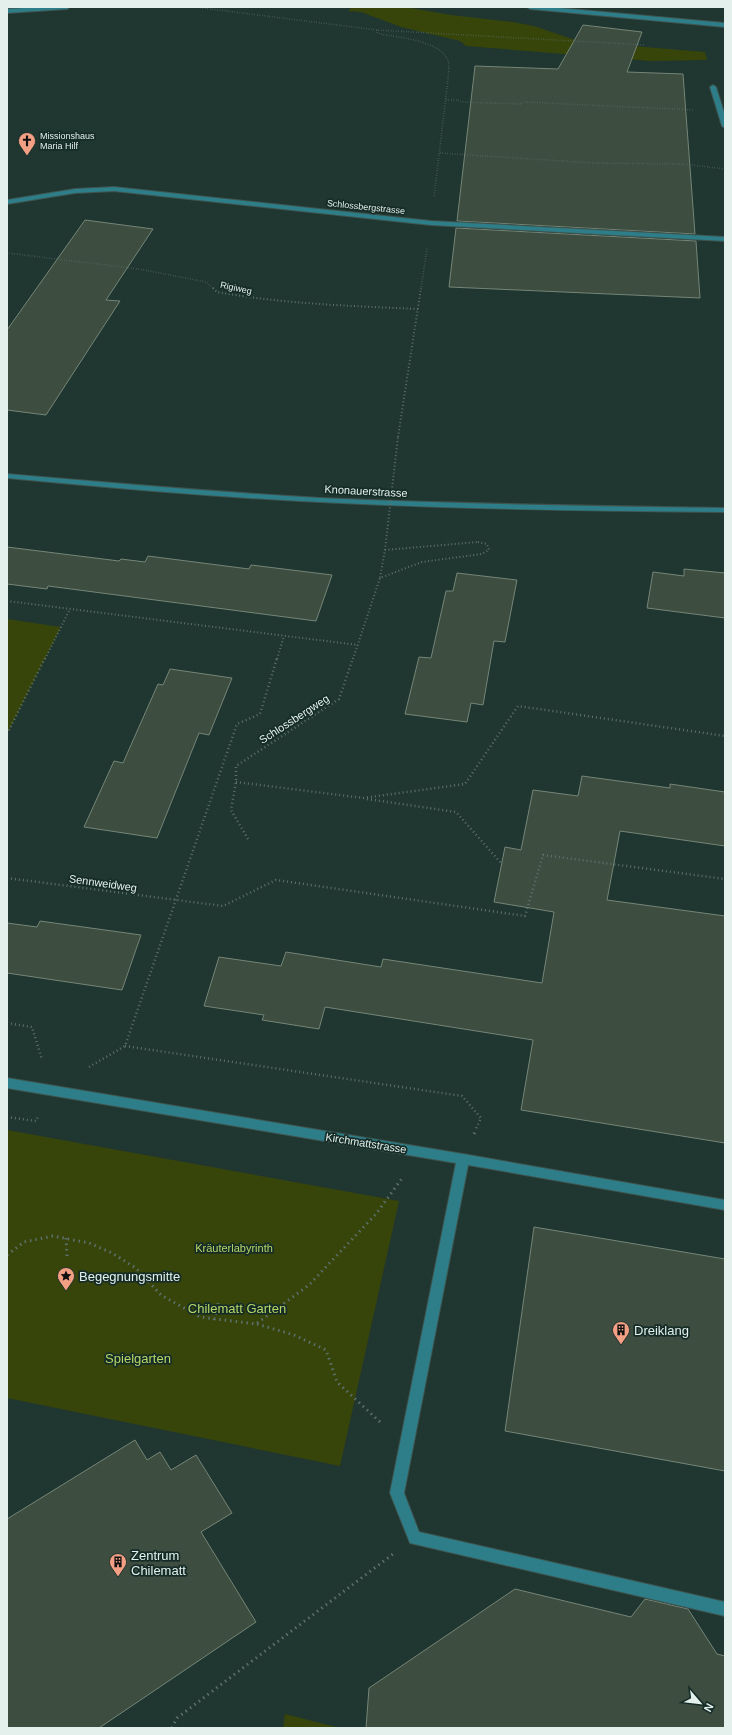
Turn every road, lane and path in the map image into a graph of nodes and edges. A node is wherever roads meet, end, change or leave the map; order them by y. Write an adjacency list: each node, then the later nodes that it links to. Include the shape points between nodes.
1 (67, 7): 4 (street)
2 (195, 7): 6 (path, via 377,30)
3 (530, 7): 5 (street)
4 (7, 11)
5 (725, 25)
6 (650, 45)
7 (712, 87): 9 (street)
8 (446, 100): 9 (path)
9 (720, 112): 10 (street)
10 (725, 126)
11 (440, 153): 12 (path, via 593,163 683,164)
12 (725, 169)
13 (7, 202): 14 (street, Schlossbergstrasse, via 75,190 114,190 431,223)
14 (725, 239)
15 (7, 253): 16 (path, Rigiweg, via 139,269 206,282 216,292 255,299)
16 (419, 309)
17 (398, 437): 20 (path, Schlossbergweg, bridge)
18 (7, 476): 19 (street, Knonauerstrasse, via 102,485 363,502 543,508)
19 (725, 510)
20 (385, 550): 21 (path, Schlossbergweg); 21 (path, via 478,542 487,544 489,550 482,554 422,562)
21 (380, 578): 25 (path, Schlossbergweg)
22 (7, 601): 23 (path)
23 (70, 609): 24 (path); 26 (path)
24 (284, 636): 25 (path); 34 (path, via 260,714 237,724)
25 (358, 645): 28 (path, Schlossbergweg, via 339,699 236,766)
26 (7, 734)
27 (725, 736): 29 (path, via 518,706 465,784)
28 (236, 782): 29 (path); 30 (path, Schlossbergweg, via 231,810)
29 (363, 798): 31 (path, via 456,812)
30 (248, 839)
31 (501, 863)
32 (7, 878): 34 (path, Sennweidweg)
33 (725, 879): 34 (path, Sennweidweg, via 543,855 525,916 276,880 222,906)
34 (176, 901): 36 (path)
35 (7, 1023): 38 (path, via 32,1027)
36 (125, 1046): 38 (path); 41 (path, via 462,1096 481,1118)
37 (7, 1083): 38 (street, Kirchmattstrasse)
38 (51, 1090): 39 (path, via 36,1121); 40 (street, Kirchmattstrasse)
39 (7, 1117)
40 (418, 1152): 41 (street, Kirchmattstrasse); 48 (path, via 376,1214 309,1285)
41 (463, 1159): 42 (street, Kirchmattstrasse); 49 (street)
42 (725, 1205)
43 (66, 1238): 44 (path, via 53,1236 24,1242); 45 (path); 47 (path, via 89,1243 112,1253 136,1268 160,1295 200,1317)
44 (7, 1255)
45 (68, 1256)
46 (218, 1303): 47 (path)
47 (214, 1320): 48 (path)
48 (256, 1324): 49 (path, via 294,1335 326,1350 337,1382)
49 (406, 1447): 50 (street, via 397,1493)
50 (415, 1538): 51 (street); 52 (path, via 177,1718)
51 (725, 1609)
52 (172, 1728)

